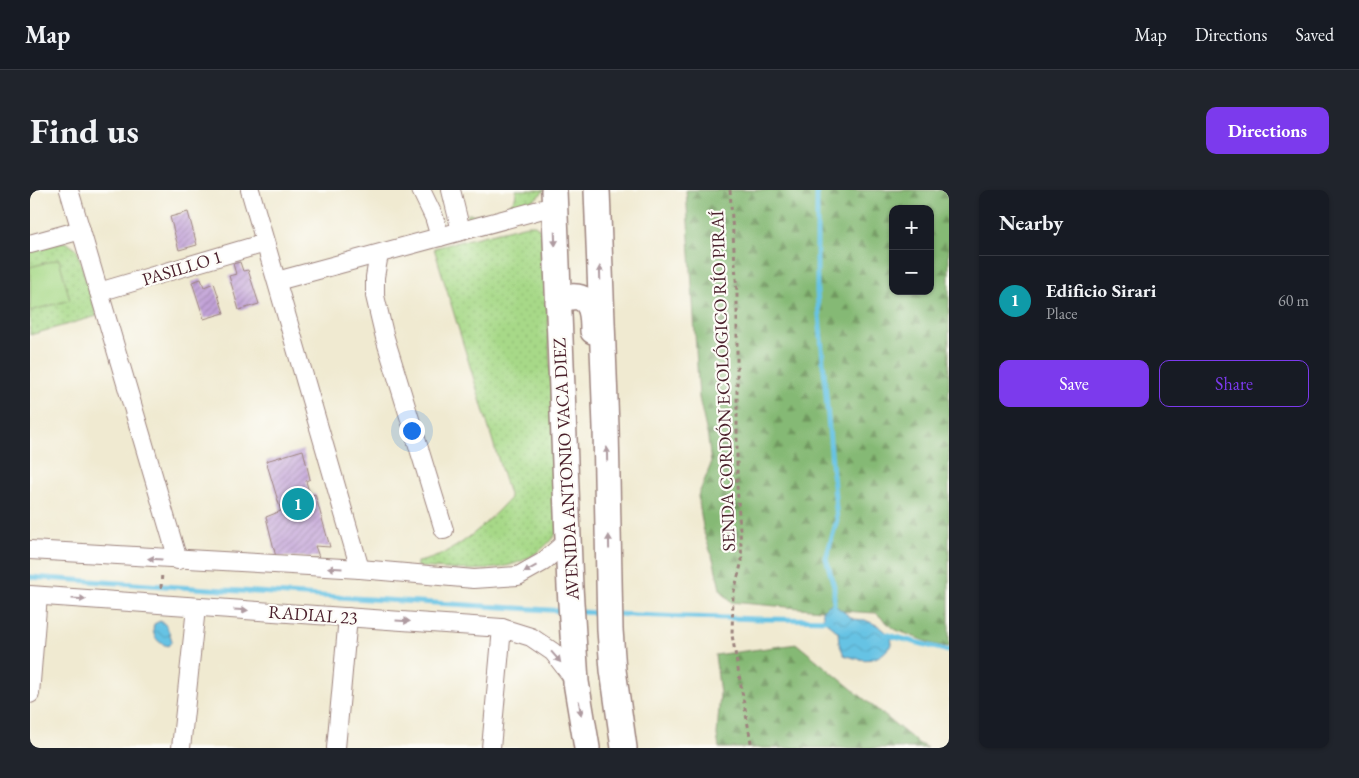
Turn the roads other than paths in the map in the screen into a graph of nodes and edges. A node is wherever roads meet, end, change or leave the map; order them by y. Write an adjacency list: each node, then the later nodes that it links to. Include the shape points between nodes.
1 (69, 190): 7 (street)
2 (250, 190): 10 (street)
3 (422, 190): 9 (street)
4 (451, 190): 8 (street)
5 (597, 190): 16 (highway, AVENIDA ANTONIO VACA DIEZ, one-way to 5)
6 (554, 198): 8 (street); 15 (highway, AVENIDA ANTONIO VACA DIEZ, one-way to 15)
7 (81, 230): 11 (street); 14 (street)
8 (461, 231): 9 (street)
9 (440, 237): 12 (street)
10 (265, 243): 13 (street); 14 (street, PASILLO 1)
11 (30, 244)
12 (379, 254): 13 (street); 17 (street, via 375,296)
13 (277, 281): 21 (street)
14 (99, 292): 20 (street)
15 (558, 302): 16 (highway, via 577,296 590,308 595,391); 18 (highway, AVENIDA ANTONIO VACA DIEZ)
16 (606, 427): 32 (highway, AVENIDA ANTONIO VACA DIEZ, one-way to 16, via 610,630)
17 (444, 530)
18 (568, 540): 21 (street, one-way to 21, via 543,562 518,576 474,579); 26 (highway, AVENIDA ANTONIO VACA DIEZ)
19 (30, 550): 20 (street, one-way to 19)
20 (170, 563): 21 (street, one-way to 20)
21 (360, 569)
22 (34, 595): 23 (street, RADIAL 23, one-way to 23); 27 (street)
23 (196, 608): 24 (street, RADIAL 23, one-way to 24); 28 (street)
24 (348, 617): 25 (street, RADIAL 23, one-way to 25); 29 (street)
25 (502, 628): 26 (street, RADIAL 23, one-way to 26, via 531,637 553,652); 30 (street)
26 (576, 682): 31 (highway, AVENIDA ANTONIO VACA DIEZ, one-way to 31)
27 (30, 694)
28 (181, 748)
29 (336, 748)
30 (490, 748)
31 (587, 748)
32 (624, 748)

